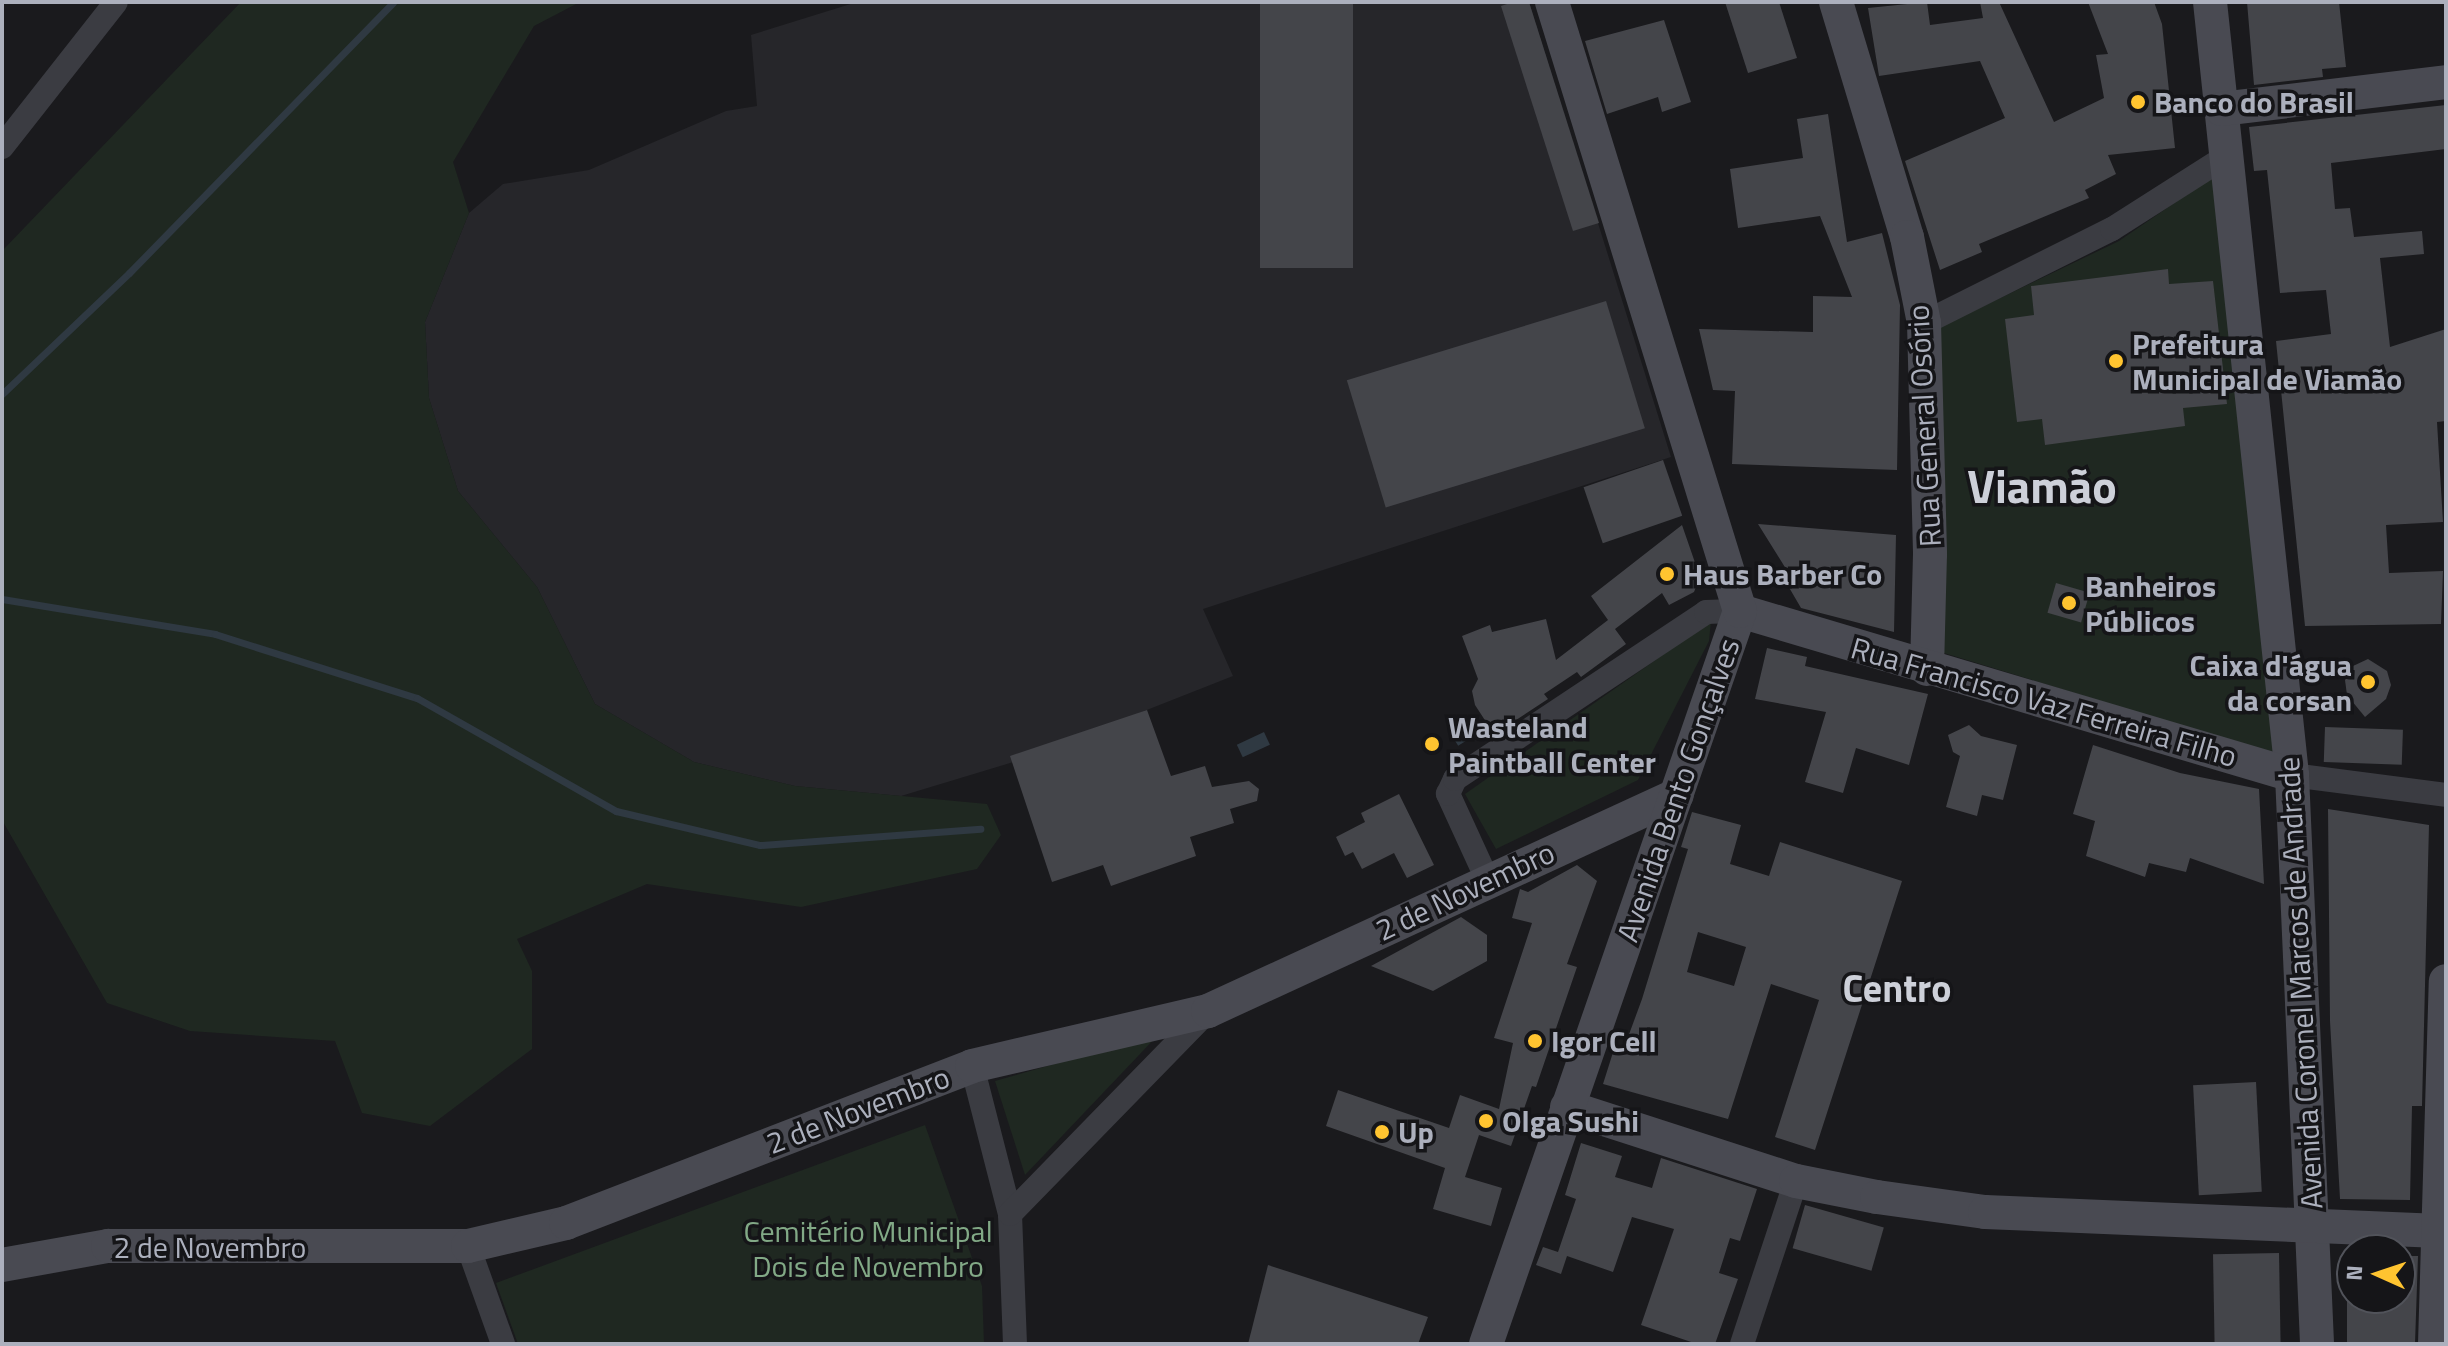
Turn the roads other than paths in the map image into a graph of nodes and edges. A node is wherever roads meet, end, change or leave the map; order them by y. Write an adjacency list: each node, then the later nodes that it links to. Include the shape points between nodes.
1 (116, 2): 7 (street)
2 (1552, 2): 10 (street, Avenida Bento Gonçalves)
3 (1836, 2): 9 (street, Rua General Osório, via 1907,237)
4 (2210, 2): 6 (street, Avenida Coronel Marcos de Andrade)
5 (2446, 82): 6 (street)
6 (2221, 109): 8 (street, Avenida Coronel Marcos de Andrade)
7 (2, 147)
8 (2225, 157): 9 (street, via 2112,229); 12 (street, Avenida Coronel Marcos de Andrade)
9 (1924, 323): 11 (street, Rua General Osório, via 1930,539)
10 (1740, 611): 11 (street, Rua Francisco Vaz Ferreira Filho); 13 (street, Avenida Bento Gonçalves); 15 (street, via 1706,612 1455,779 1448,794)
11 (1927, 669): 12 (street, Rua Francisco Vaz Ferreira Filho)
12 (2292, 775): 14 (street, Rua Francisco Vaz Ferreira Filho); 22 (street, Avenida Coronel Marcos de Andrade)
13 (1677, 795): 15 (street, 2 de Novembro); 19 (street, Avenida Bento Gonçalves)
14 (2446, 795)
15 (1487, 879): 17 (street, 2 de Novembro)
16 (2446, 981): 23 (street)
17 (1208, 1011): 18 (street, 2 de Novembro); 21 (street)
18 (972, 1066): 21 (street); 24 (street, 2 de Novembro, via 566,1223)
19 (1567, 1107): 20 (street); 28 (street, Avenida Bento Gonçalves)
20 (1796, 1181): 22 (street, via 1985,1212); 29 (street)
21 (1010, 1214): 27 (street)
22 (2311, 1227): 23 (street); 30 (street, Avenida Coronel Marcos de Andrade)
23 (2444, 1231): 31 (street)
24 (468, 1246): 25 (street, 2 de Novembro, via 108,1246); 26 (street)
25 (2, 1265)
26 (503, 1344)
27 (1015, 1344)
28 (1486, 1344)
29 (1742, 1344)
30 (2317, 1344)
31 (2435, 1344)

